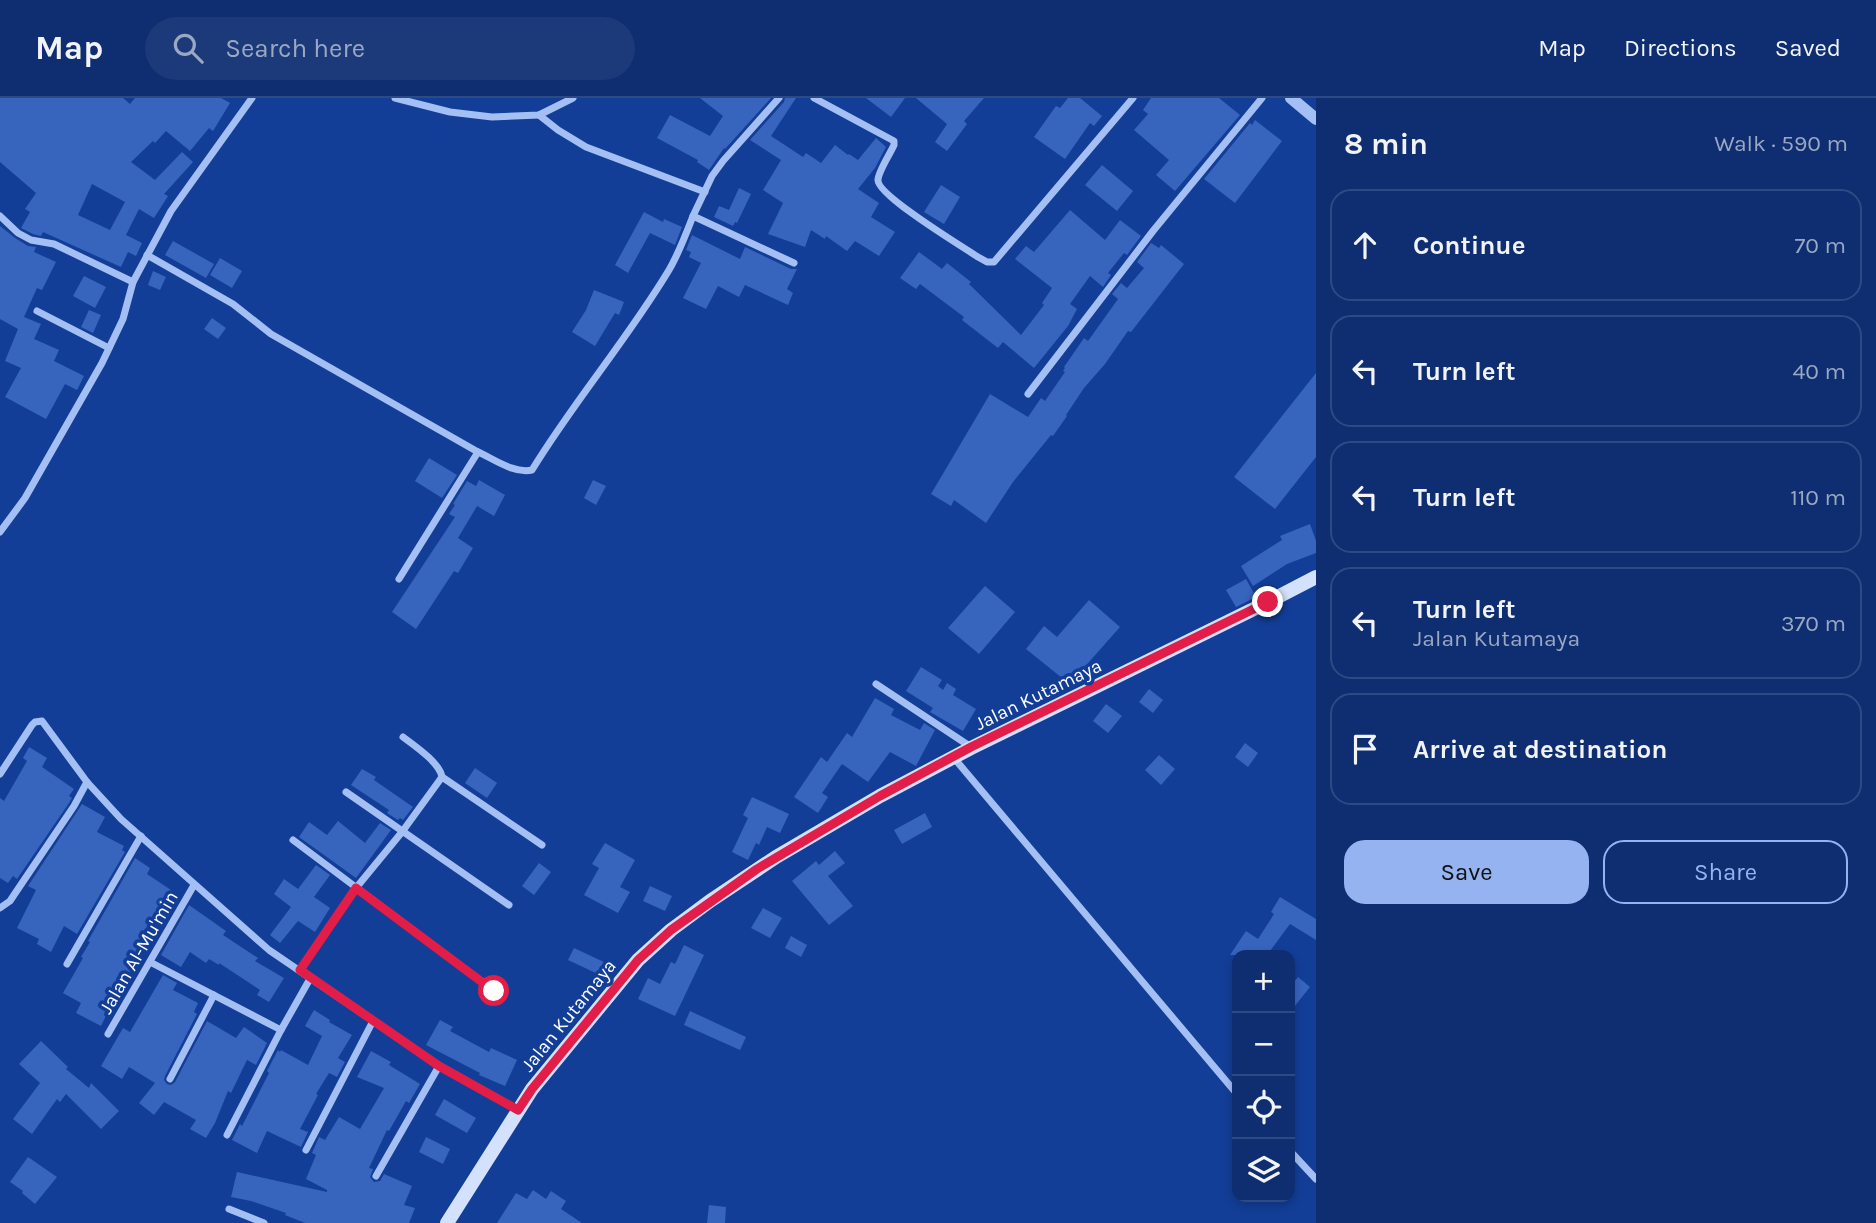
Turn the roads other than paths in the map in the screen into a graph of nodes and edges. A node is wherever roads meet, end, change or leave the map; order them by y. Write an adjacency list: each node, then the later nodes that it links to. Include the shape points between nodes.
1 (252, 98): 14 (street, via 171,211)
2 (395, 98): 9 (street, via 471,115)
3 (573, 98): 9 (street)
4 (779, 98): 11 (street, via 723,161)
5 (814, 98): 6 (street, via 894,141 877,179 879,186 922,221 986,262 994,262)
6 (1133, 98)
7 (1262, 98): 19 (street)
8 (1292, 98): 10 (street)
9 (540, 115): 11 (street, via 586,147)
10 (1316, 119)
11 (705, 191): 13 (street)
12 (0, 216): 16 (street, via 31,240 54,244)
13 (693, 216): 15 (street); 20 (street, via 670,268 532,470 525,472)
14 (146, 256): 16 (street); 20 (street, via 233,304 271,334)
15 (794, 262)
16 (133, 282): 18 (street)
17 (37, 311): 18 (street)
18 (109, 348): 21 (street, via 32,486)
19 (1028, 394)
20 (478, 452): 23 (street)
21 (0, 532)
22 (1316, 577): 26 (main road, Jalan Kutamaya)
23 (399, 579)
24 (876, 684): 26 (street)
25 (403, 737): 29 (street, via 442,771)
26 (971, 747): 27 (main road, Jalan Kutamaya)
27 (954, 757): 51 (street); 52 (main road, Jalan Kutamaya, via 776,857 671,930 638,960)
28 (0, 774): 30 (street, via 35,722 42,722)
29 (442, 777): 32 (street); 35 (street)
30 (88, 782): 33 (street); 39 (street, via 10,901)
31 (346, 792): 32 (street)
32 (402, 832): 37 (street); 38 (street)
33 (141, 836): 36 (street); 41 (street)
34 (293, 840): 37 (street)
35 (542, 845)
36 (194, 885): 40 (street, Jalan Al-Mu'min); 42 (street, via 269,950)
37 (356, 888): 42 (street); 44 (street)
38 (509, 905)
39 (0, 908)
40 (150, 962): 45 (street); 48 (street, Jalan Al-Mu'min)
41 (67, 964)
42 (300, 970): 43 (street)
43 (311, 977): 46 (street); 47 (street)
44 (494, 991)
45 (214, 995): 47 (street); 50 (street)
46 (373, 1021): 49 (street); 54 (street)
47 (281, 1030): 53 (street)
48 (108, 1034)
49 (439, 1066): 52 (street); 56 (street)
50 (170, 1079)
51 (1232, 1088)
52 (518, 1110): 60 (main road, Jalan Kutamaya)
53 (227, 1135)
54 (306, 1150)
55 (1295, 1156): 57 (street)
56 (376, 1176)
57 (1316, 1179)
58 (229, 1209): 59 (street)
59 (264, 1223)
60 (446, 1223)

